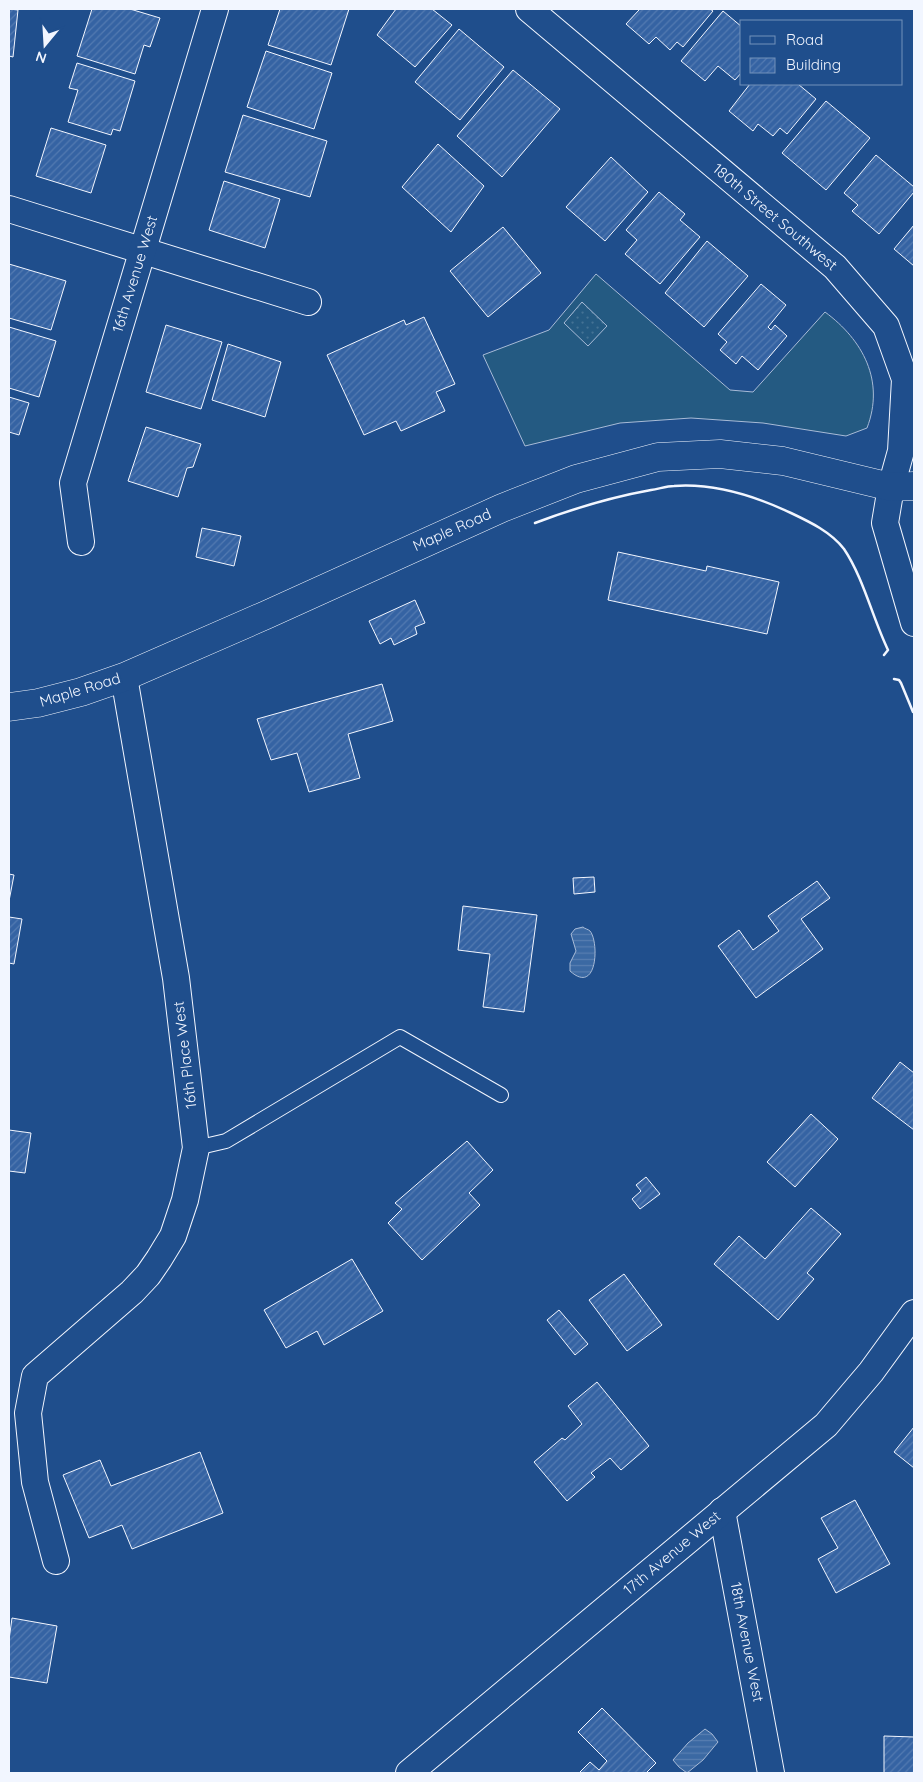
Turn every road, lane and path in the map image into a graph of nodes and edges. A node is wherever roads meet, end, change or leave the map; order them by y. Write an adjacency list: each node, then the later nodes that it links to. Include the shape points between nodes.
1 (215, 9): 4 (street, 16th Avenue West)
2 (529, 9): 6 (street, 180th Street Southwest, via 835,267 886,326 905,379)
3 (9, 210): 4 (street)
4 (141, 251): 5 (street); 7 (street, 16th Avenue West, via 73,483)
5 (308, 302)
6 (903, 486): 8 (street, via 885,523); 9 (street, Maple Road, via 783,461 720,454 658,457 576,479 502,508)
7 (81, 542)
8 (914, 623)
9 (124, 677): 10 (street, Maple Road, via 38,703); 12 (street, 16th Place West, via 176,978)
10 (9, 706)
11 (501, 1094): 12 (lane, via 400,1037 226,1142)
12 (196, 1148): 15 (street, 16th Place West, via 185,1200 173,1236 148,1275 116,1307 35,1376 28,1413 36,1482)
13 (914, 1313): 14 (street, 17th Avenue West, via 871,1372 826,1425)
14 (722, 1511): 16 (street, 17th Avenue West); 17 (street, 18th Avenue West)
15 (56, 1561)
16 (409, 1773)
17 (771, 1773)

